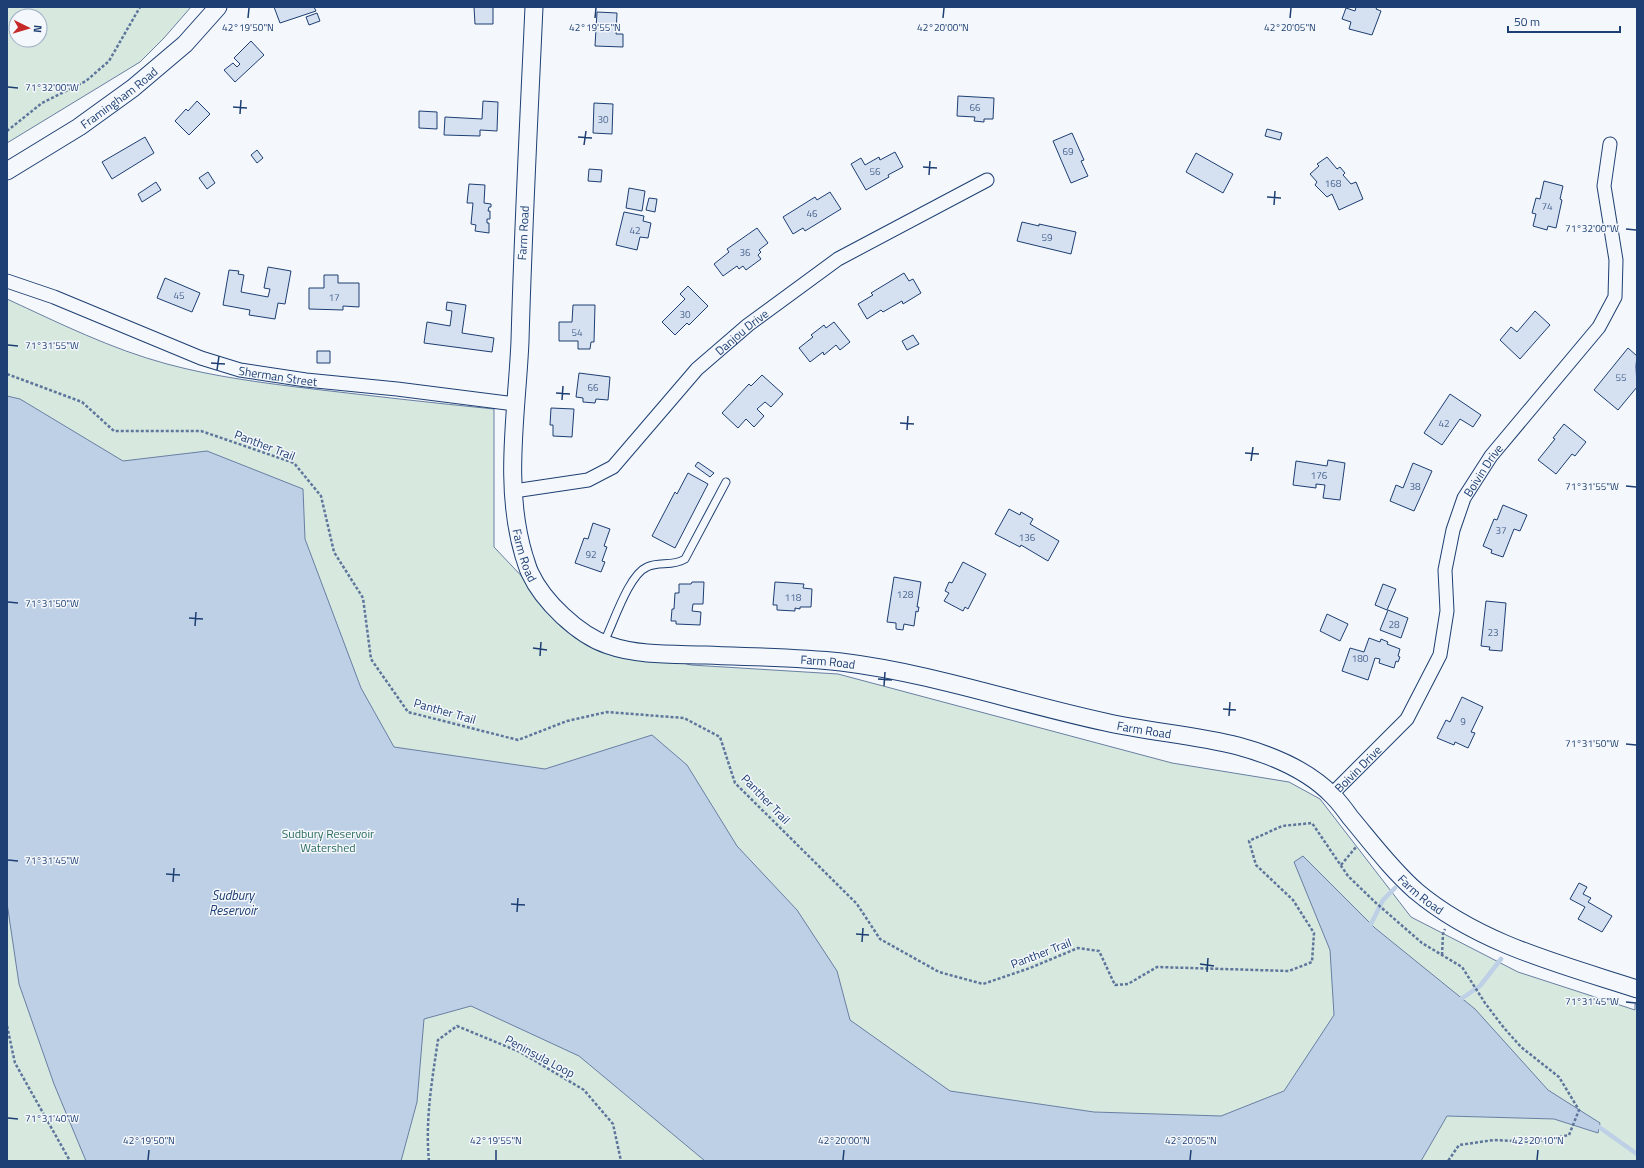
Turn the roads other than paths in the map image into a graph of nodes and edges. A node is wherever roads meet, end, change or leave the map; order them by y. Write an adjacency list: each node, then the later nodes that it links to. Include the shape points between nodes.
1 (218, 7): 4 (street, Framingham Road, via 184,44 133,88 84,123)
2 (534, 7): 7 (street, Farm Road)
3 (1610, 144): 11 (street, Boivin Drive, via 1604,186 1616,260 1615,297 1599,327 1491,456 1464,498 1453,530 1445,570 1447,611 1440,655 1407,719)
4 (7, 171)
5 (987, 180): 9 (street, Danjou Drive, via 838,259 748,325 697,369 613,467 588,480)
6 (7, 281): 7 (street, Sherman Street, via 54,297 202,358 240,370)
7 (515, 404): 9 (street, Farm Road)
8 (726, 482): 10 (lane, via 685,559 678,564 651,565 644,568 630,584)
9 (514, 491): 10 (street, Farm Road, via 519,539 530,573 548,600 570,623)
10 (603, 644): 11 (street, Farm Road, via 630,652 842,662 909,674 1105,722 1237,746 1269,756 1300,770)
11 (1332, 794): 12 (street, Farm Road, via 1392,867 1415,890 1451,916 1501,943 1532,956)
12 (1637, 989)

